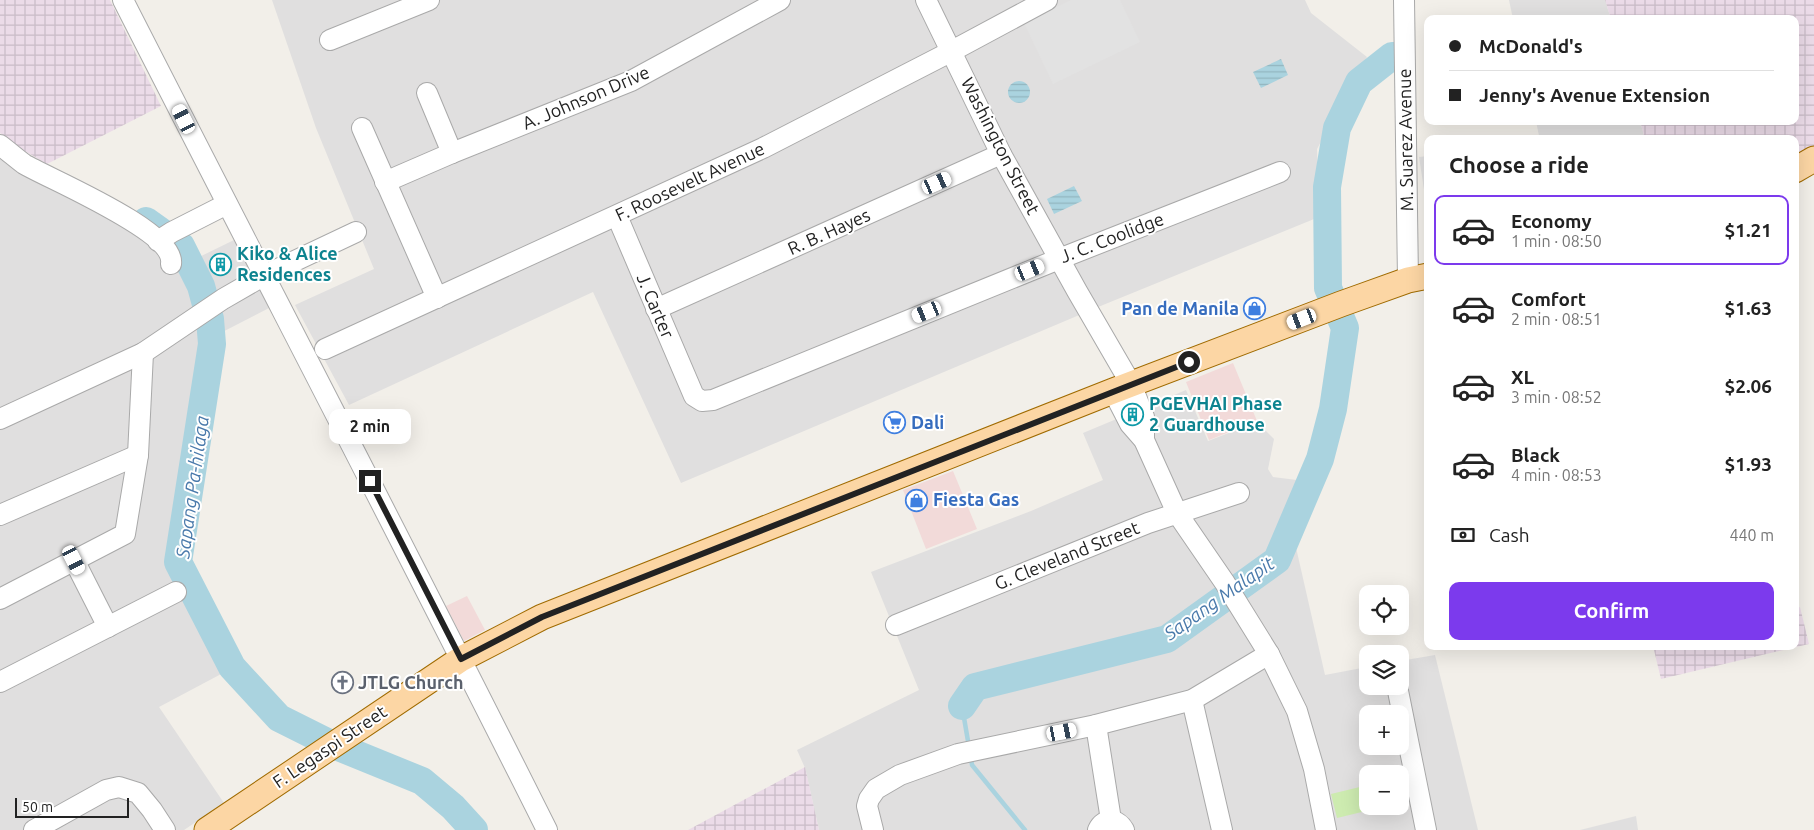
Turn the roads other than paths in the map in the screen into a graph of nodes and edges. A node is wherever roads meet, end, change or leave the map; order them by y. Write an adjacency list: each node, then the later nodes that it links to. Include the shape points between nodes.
1 (123, 0): 18 (street)
2 (430, 0): 7 (street)
3 (780, 0): 12 (street, A. Johnson Drive, via 630,81)
4 (926, 0): 8 (street, Washington Street)
5 (1047, 0): 8 (street, F. Roosevelt Avenue)
6 (1405, 16): 25 (street, M. Suarez Avenue)
7 (330, 40)
8 (952, 51): 13 (street, Washington Street); 19 (street, F. Roosevelt Avenue, via 763,148)
9 (427, 93): 12 (street)
10 (362, 128): 17 (street)
11 (0, 144): 21 (street, via 23,163)
12 (452, 153): 17 (street, A. Johnson Drive)
13 (1001, 154): 22 (street, Washington Street); 28 (street, R. B. Hayes)
14 (1814, 159): 15 (main road)
15 (1799, 168)
16 (1280, 172): 22 (street, J. C. Coolidge)
17 (384, 182): 27 (street)
18 (227, 204): 21 (street); 24 (street)
19 (617, 216): 27 (street, F. Roosevelt Avenue); 28 (street, J. Carter)
20 (356, 232): 24 (street)
21 (164, 237): 23 (street)
22 (1059, 259): 26 (street, Washington Street); 33 (street, J. C. Coolidge, via 713,400 702,401)
23 (171, 264)
24 (263, 276): 31 (street, via 222,299); 45 (street)
25 (1418, 278): 32 (main road, F. Legaspi Street)
26 (1077, 291): 29 (street, Washington Street); 32 (street, Washington Street)
27 (437, 298): 30 (street, F. Roosevelt Avenue)
28 (656, 309): 33 (street, J. Carter)
29 (1079, 316)
30 (325, 349)
31 (143, 354): 34 (street); 35 (street)
32 (1122, 387): 37 (street, Washington Street, via 1144,417 1144,440); 45 (main road, F. Legaspi Street, via 542,617)
33 (694, 396)
34 (0, 419)
35 (138, 455): 38 (street); 39 (street, via 125,534)
36 (1239, 493): 37 (street, G. Cleveland Street)
37 (1176, 514): 42 (street, G. Cleveland Street); 44 (street, Washington Street, via 1225,582)
38 (0, 515)
39 (74, 560): 41 (street); 43 (street)
40 (176, 592): 43 (street)
41 (0, 598)
42 (896, 625)
43 (108, 627): 46 (street)
44 (1270, 654): 48 (street); 57 (street, Washington Street, via 1297,711 1314,770)
45 (461, 659): 53 (main road, F. Legaspi Street); 54 (street)
46 (0, 682)
47 (1399, 695): 58 (street)
48 (1192, 700): 49 (street); 56 (street)
49 (1096, 726): 50 (street); 55 (street, via 958,754 900,775 876,789 869,799 867,806)
50 (1111, 827)
51 (34, 830): 52 (street, via 106,790 119,787 138,793)
52 (165, 830)
53 (208, 830)
54 (547, 830)
55 (873, 830)
56 (1222, 830)
57 (1326, 830)
58 (1426, 830)

